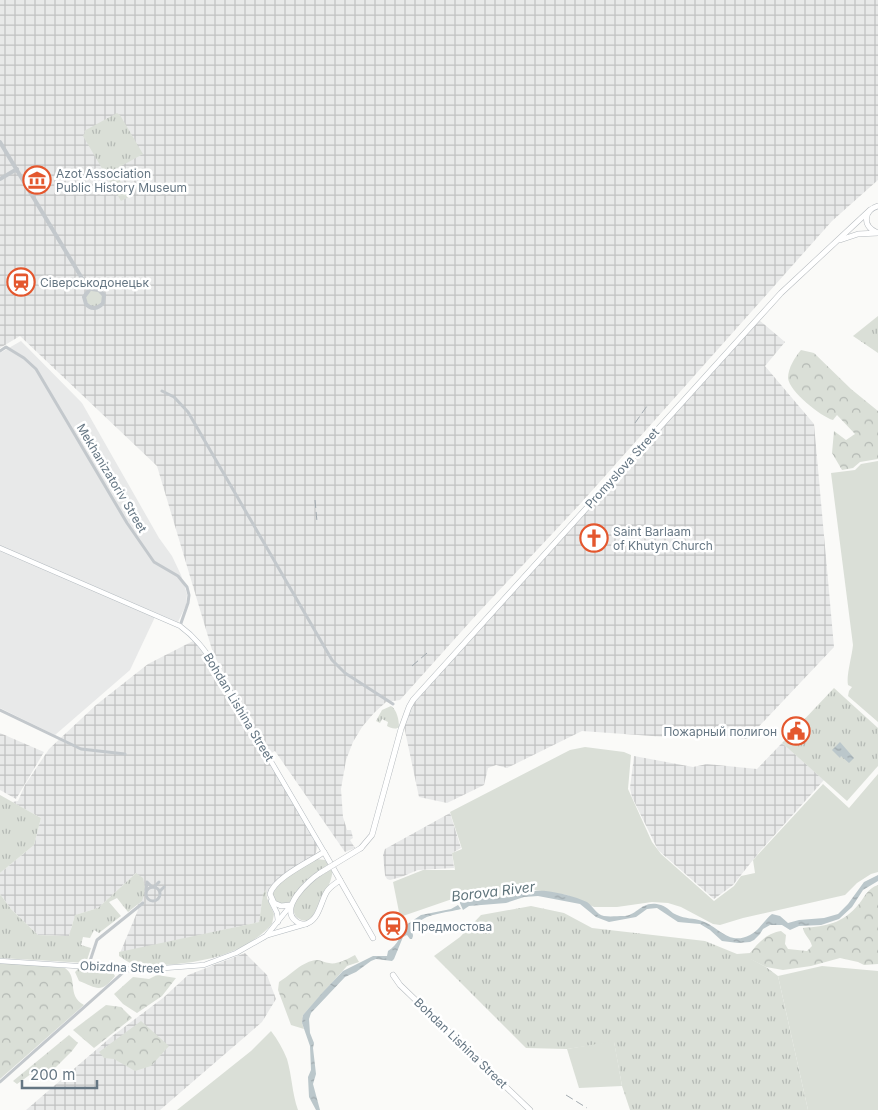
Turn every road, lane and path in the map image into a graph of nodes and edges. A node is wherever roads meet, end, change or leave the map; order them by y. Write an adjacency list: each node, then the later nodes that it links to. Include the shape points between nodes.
1 (0, 142): 2 (street)
2 (17, 169): 3 (street); 8 (street)
3 (0, 179)
4 (878, 204): 5 (main road, Promyslova Street)
5 (870, 210): 6 (main road, via 866,215 867,225); 7 (main road, Promyslova Street)
6 (878, 233): 7 (main road, Promyslova Street, via 858,234)
7 (835, 242): 24 (main road, Promyslova Street, bridge, via 794,279 749,327 413,700 401,729 372,836 361,848 305,885)
8 (90, 289): 8 (street, via 84,302 90,308 98,308 104,295 99,290)
9 (0, 351): 12 (street, Mekhanizatoriv Street, via 6,347 36,368 154,562 178,576 186,587 188,604)
10 (162, 391): 13 (street, via 174,397 188,412 332,660 345,673)
11 (0, 548): 12 (main road, Bohdan Lishina Street)
12 (180, 626): 16 (main road, Bohdan Lishina Street, via 197,641 214,664)
13 (393, 704)
14 (0, 710): 15 (street, via 81,749)
15 (125, 754)
16 (324, 852): 17 (main road, Bohdan Lishina Street); 21 (main road, via 275,885 271,890)
17 (340, 880): 26 (main road, via 327,890 316,916); 28 (main road, Bohdan Lishina Street)
18 (156, 888): 19 (street); 19 (street, via 147,882); 23 (street, via 161,896)
19 (146, 891): 20 (street)
20 (146, 896): 22 (street); 23 (street)
21 (271, 900): 24 (main road, via 278,906); 25 (main road)
22 (143, 902): 23 (street); 30 (street, via 96,940)
23 (151, 902)
24 (291, 905): 25 (main road); 26 (main road, via 293,918 300,923)
25 (278, 922): 27 (main road)
26 (308, 923): 27 (main road)
27 (266, 936): 31 (main road, Obizdna Street, via 204,965)
28 (373, 938)
29 (0, 961): 30 (main road, Obizdna Street)
30 (88, 967): 31 (main road, Obizdna Street)
31 (127, 969): 33 (street)
32 (393, 975): 34 (main road, Bohdan Lishina Street)
33 (0, 1082)
34 (530, 1110)

